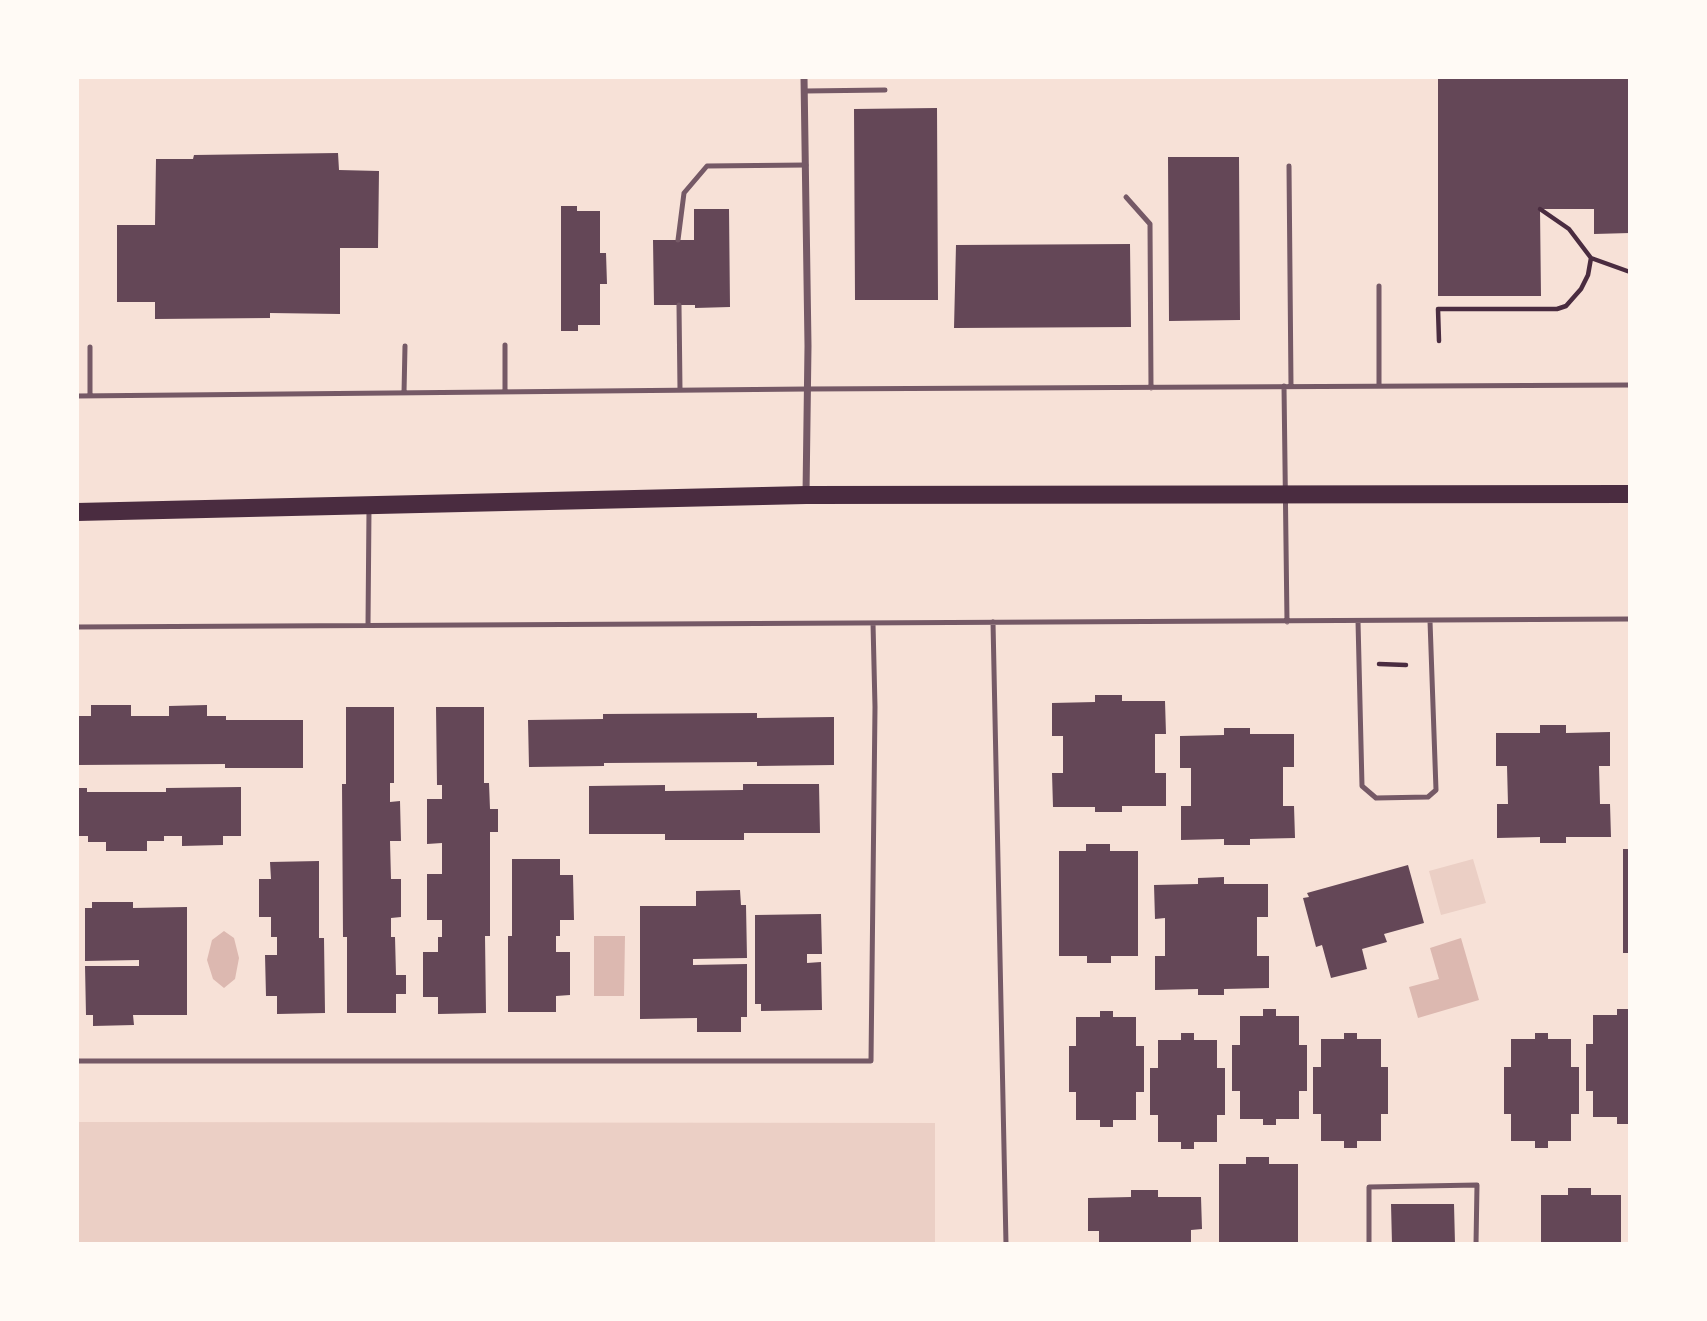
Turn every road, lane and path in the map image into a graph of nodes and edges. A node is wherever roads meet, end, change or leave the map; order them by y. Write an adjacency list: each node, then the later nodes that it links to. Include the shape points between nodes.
1 (804, 77): 3 (street)
2 (885, 90): 3 (lane)
3 (805, 91): 4 (street)
4 (806, 165): 8 (lane, via 707,166 684,193); 21 (street)
5 (1289, 166): 18 (lane)
6 (1126, 197): 20 (lane, via 1150,225)
7 (1540, 209): 9 (path, via 1569,229)
8 (678, 240)
9 (1591, 258): 10 (path); 13 (path, via 1581,289 1566,306 1438,309)
10 (1630, 272)
11 (1379, 286): 19 (lane)
12 (679, 305): 22 (lane)
13 (1439, 341)
14 (505, 345): 23 (lane)
15 (405, 346): 24 (lane)
16 (90, 347): 26 (lane)
17 (1630, 386): 19 (lane)
18 (1288, 387): 19 (lane); 20 (lane); 29 (lane)
19 (1379, 387)
20 (1151, 388): 21 (lane)
21 (807, 389): 22 (lane); 28 (street)
22 (680, 390): 23 (lane)
23 (505, 392): 24 (lane)
24 (404, 393): 26 (lane)
25 (77, 396): 26 (lane)
26 (90, 396)
27 (1630, 494): 29 (main road)
28 (806, 495): 29 (main road); 30 (main road)
29 (1286, 495): 36 (lane)
30 (369, 505): 31 (main road); 38 (lane)
31 (77, 512)
32 (1630, 619): 34 (lane)
33 (1358, 621): 34 (lane); 34 (lane, via 1362,786 1376,798 1428,797 1436,790); 36 (lane)
34 (1430, 621)
35 (993, 622): 36 (lane); 37 (lane); 43 (lane)
36 (1287, 622)
37 (873, 623): 38 (lane); 42 (lane, via 871,1061)
38 (368, 625): 39 (lane)
39 (77, 627)
40 (1379, 664): 41 (path)
41 (1406, 665)
42 (77, 1061)
43 (1006, 1244)
44 (1369, 1244): 45 (lane, via 1369,1187 1477,1185)
45 (1476, 1244)

